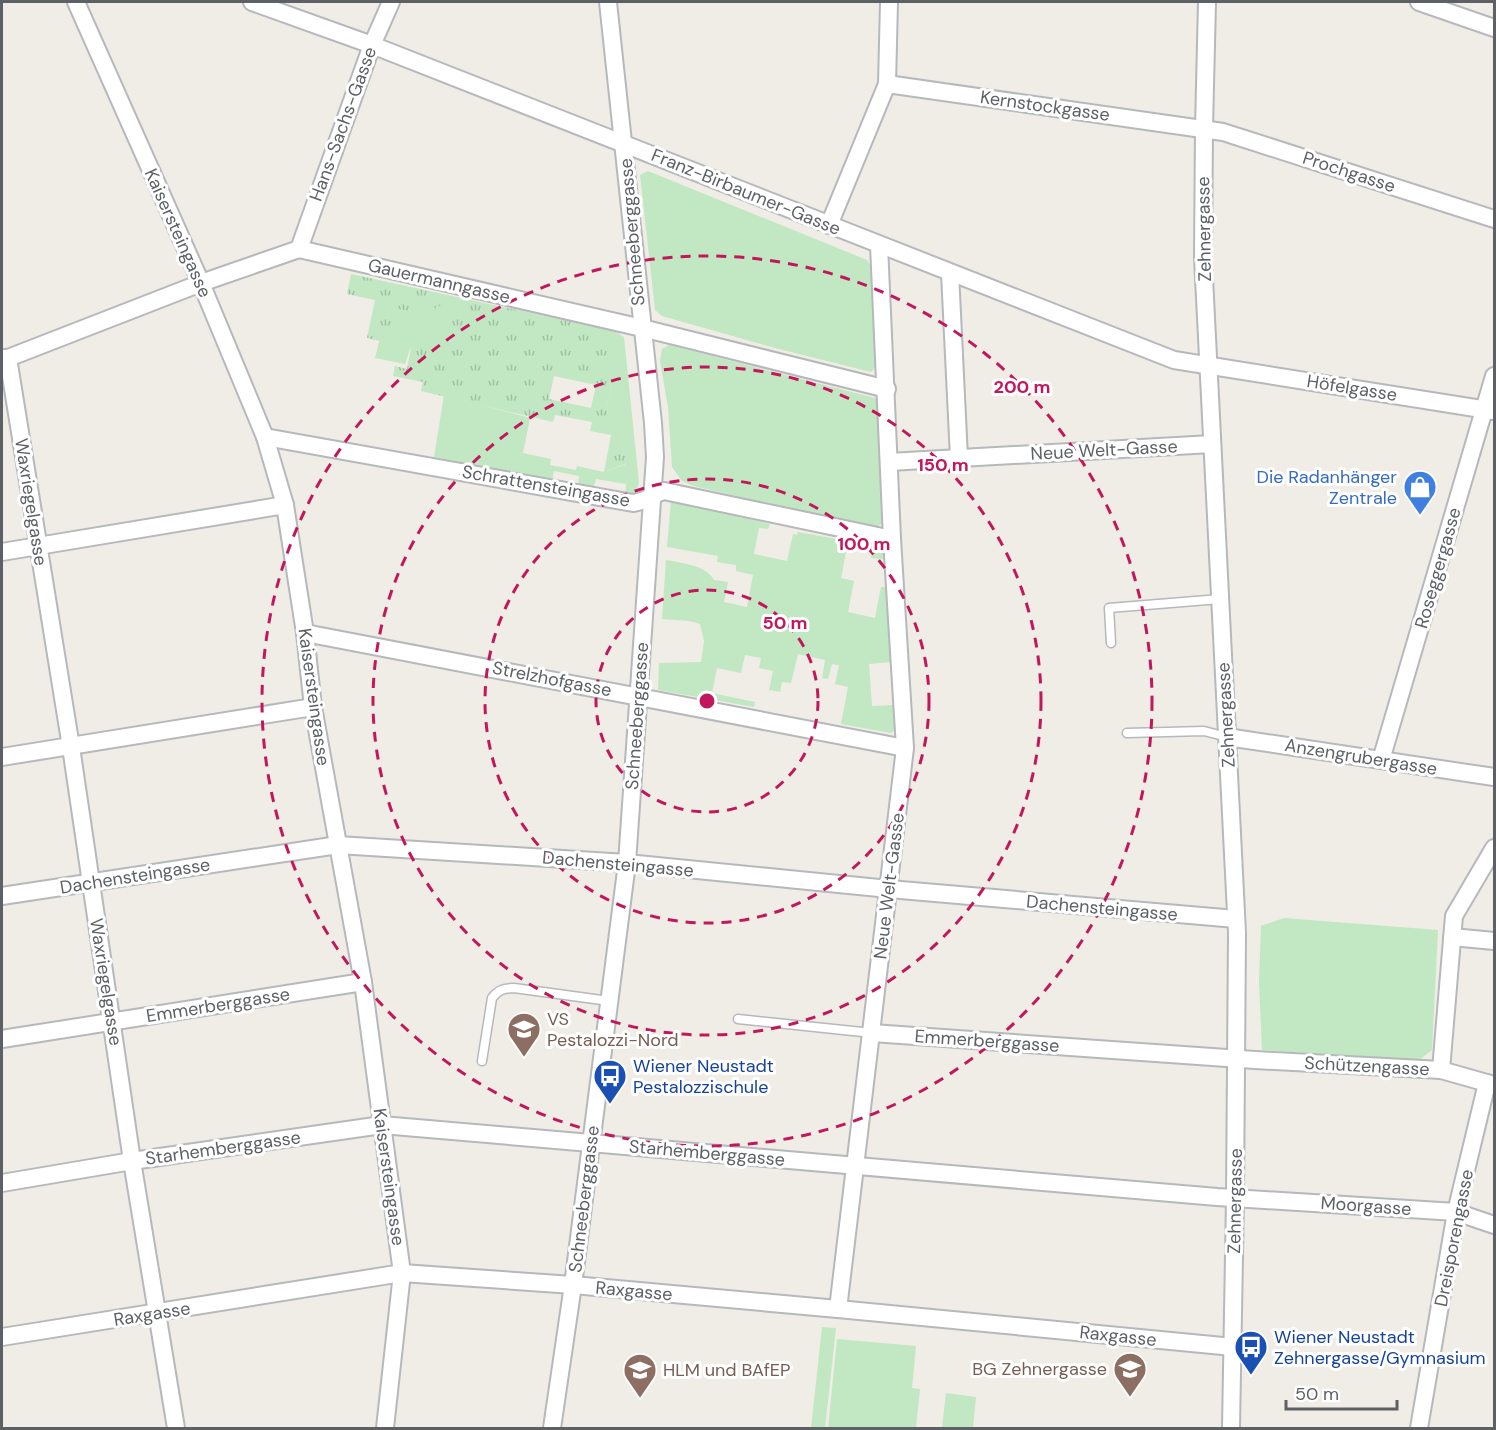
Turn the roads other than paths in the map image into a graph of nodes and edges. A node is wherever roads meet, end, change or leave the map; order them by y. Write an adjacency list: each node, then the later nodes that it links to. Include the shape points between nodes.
1 (76, 2): 18 (street, Kaisersteingasse)
2 (252, 2): 9 (street, Franz-Birbaumer-Gasse)
3 (391, 2): 9 (street, Hans-Sachs-Gasse)
4 (608, 2): 12 (street, Schneeberggasse)
5 (889, 2): 10 (street)
6 (1207, 2): 11 (street, Zehnergasse)
7 (1419, 2): 8 (street)
8 (1494, 28)
9 (372, 45): 12 (street, Franz-Birbaumer-Gasse); 16 (street, Hans-Sachs-Gasse)
10 (887, 84): 11 (street, Kernstockgasse); 14 (street)
11 (1204, 128): 13 (street, Prochgasse); 21 (street, Zehnergasse, via 1203,258)
12 (624, 144): 14 (street, Franz-Birbaumer-Gasse); 19 (street, Schneeberggasse)
13 (1494, 219)
14 (829, 225): 15 (street, Franz-Birbaumer-Gasse)
15 (879, 245): 17 (street, Franz-Birbaumer-Gasse); 23 (street, Neue Welt-Gasse)
16 (299, 249): 18 (street); 19 (street, Gauermanngasse)
17 (950, 273): 21 (street, Franz-Birbaumer-Gasse, via 1174,360); 27 (street)
18 (201, 283): 20 (street); 25 (street, Kaisersteingasse)
19 (642, 328): 23 (street, Gauermanngasse); 29 (street, Schneeberggasse, via 653,423)
20 (5, 358): 32 (street, Waxriegelgasse)
21 (1208, 366): 24 (street, Höfelgasse); 26 (street, Zehnergasse)
22 (1494, 376): 24 (street, Roseggergasse)
23 (887, 389): 28 (street, Neue Welt-Gasse)
24 (1490, 410): 44 (street, Roseggergasse)
25 (266, 437): 29 (street, Schrattensteingasse, via 633,503); 30 (street, Kaisersteingasse)
26 (1212, 444): 27 (street, Neue Welt-Gasse); 34 (street, Zehnergasse)
27 (959, 458): 28 (street, Neue Welt-Gasse)
28 (890, 462): 31 (street, Neue Welt-Gasse)
29 (654, 497): 31 (street, Schrattensteingasse, via 664,491); 37 (street, Schneeberggasse)
30 (285, 505): 32 (street); 35 (street, Kaisersteingasse)
31 (892, 539): 42 (street, Neue Welt-Gasse)
32 (38, 546): 33 (street); 41 (street, Waxriegelgasse)
33 (2, 552)
34 (1220, 599): 36 (lane, via 1108,608); 40 (street, Zehnergasse)
35 (305, 633): 37 (street, Strelzhofgasse); 38 (street, Kaisersteingasse)
36 (1111, 643)
37 (638, 696): 42 (street, Strelzhofgasse); 48 (street, Schneeberggasse)
38 (313, 707): 41 (street); 46 (street, Kaisersteingasse)
39 (1127, 733): 40 (lane, via 1204,731)
40 (1227, 737): 44 (street, Anzengrubergasse); 52 (street, Zehnergasse)
41 (71, 747): 43 (street); 49 (street, Waxriegelgasse)
42 (905, 748): 50 (street, Neue Welt-Gasse)
43 (2, 757)
44 (1382, 760): 45 (street, Anzengrubergasse)
45 (1494, 777)
46 (338, 845): 48 (street, Dachensteingasse); 49 (street, Dachensteingasse); 55 (street, Kaisersteingasse)
47 (1494, 848): 53 (street, via 1454,916)
48 (627, 863): 50 (street, Dachensteingasse); 56 (street, Schneeberggasse)
49 (90, 883): 51 (street, Dachensteingasse); 58 (street, Waxriegelgasse)
50 (889, 889): 52 (street, Dachensteingasse); 59 (street, Neue Welt-Gasse)
51 (2, 896)
52 (1236, 920): 61 (street, Zehnergasse)
53 (1452, 937): 54 (street); 63 (street)
54 (1494, 941)
55 (363, 982): 58 (street, Emmerberggasse); 65 (street, Kaisersteingasse)
56 (609, 1000): 62 (lane, via 514,988 497,991 492,998); 66 (street, Schneeberggasse)
57 (738, 1019): 59 (lane, Emmerberggasse)
58 (112, 1021): 60 (street, Emmerberggasse); 67 (street, Waxriegelgasse)
59 (872, 1033): 61 (street, Emmerberggasse); 68 (street, Neue Welt-Gasse)
60 (2, 1039)
61 (1237, 1058): 63 (street, Schützengasse); 70 (street, Zehnergasse)
62 (482, 1060)
63 (1441, 1070): 64 (street, Schützengasse)
64 (1491, 1084): 71 (street, Dreisporengasse)
65 (382, 1125): 66 (street, Starhemberggasse); 67 (street, Starhemberggasse); 73 (street, Kaisersteingasse)
66 (590, 1144): 68 (street, Starhemberggasse); 74 (street, Schneeberggasse)
67 (132, 1161): 69 (street, Starhemberggasse); 76 (street, Waxriegelgasse)
68 (855, 1166): 70 (street, Starhemberggasse); 75 (street, Neue Welt-Gasse)
69 (2, 1183)
70 (1235, 1198): 71 (street, Moorgasse); 78 (street, Zehnergasse)
71 (1456, 1212): 72 (street, Moorgasse); 83 (street, Dreisporengasse)
72 (1494, 1225)
73 (402, 1273): 74 (street, Raxgasse); 76 (street, Raxgasse); 80 (street, Kaisersteingasse)
74 (573, 1286): 75 (street, Raxgasse); 81 (street, Schneeberggasse)
75 (838, 1309): 78 (street, Raxgasse)
76 (157, 1313): 77 (street, Raxgasse); 79 (street, Waxriegelgasse)
77 (2, 1337)
78 (1233, 1347): 82 (street, Zehnergasse)
79 (176, 1428)
80 (385, 1428)
81 (552, 1428)
82 (1231, 1428)
83 (1419, 1428)

